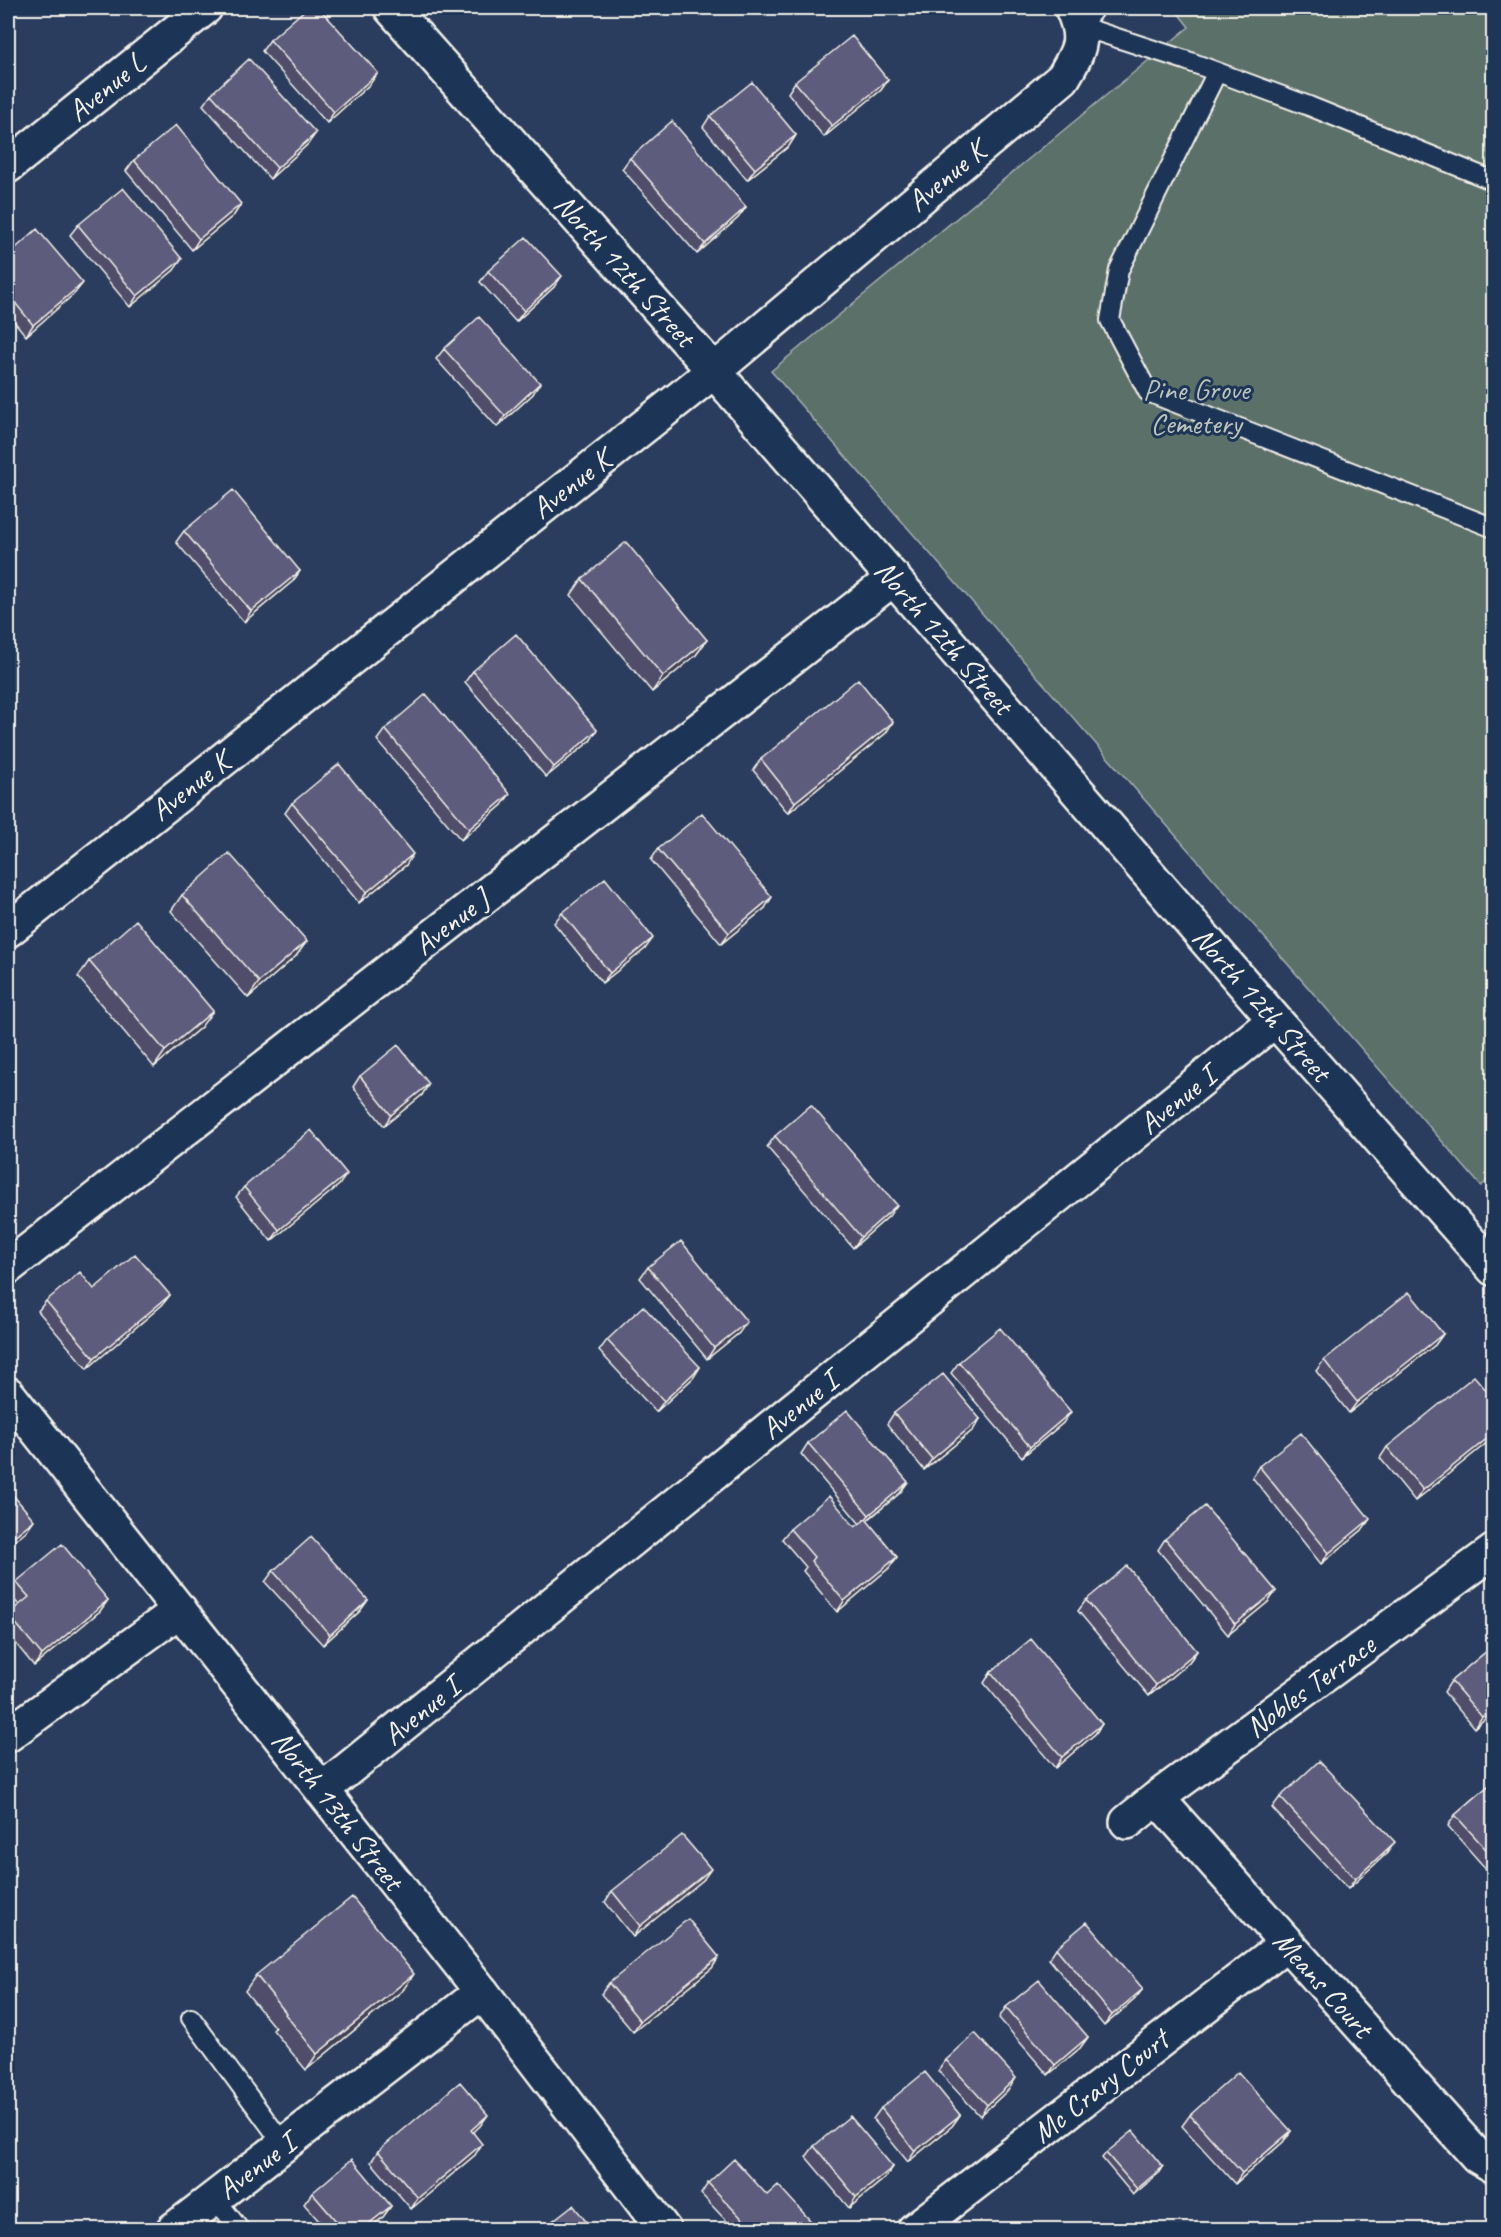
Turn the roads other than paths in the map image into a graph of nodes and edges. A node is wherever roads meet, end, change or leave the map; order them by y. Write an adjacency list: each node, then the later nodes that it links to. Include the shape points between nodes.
1 (205, 8): 5 (street, Avenue L)
2 (391, 8): 7 (street, North 12th Street)
3 (1082, 14): 4 (lane); 7 (street, Avenue K, via 1079,50 1063,78)
4 (1217, 72): 6 (lane); 8 (lane, via 1119,270 1110,320 1148,392)
5 (8, 166)
6 (1494, 181)
7 (714, 371): 9 (street, North 12th Street); 10 (street, Avenue K)
8 (1494, 528)
9 (894, 578): 11 (street, North 12th Street); 13 (street, Avenue J)
10 (8, 930)
11 (1275, 1020): 12 (street, North 12th Street); 18 (street, Avenue I)
12 (1487, 1249)
13 (8, 1267)
14 (8, 1394): 16 (street, North 13th Street)
15 (1494, 1551): 19 (street, Nobles Terrace)
16 (180, 1610): 17 (street); 18 (street, North 13th Street)
17 (8, 1735)
18 (322, 1790): 22 (street, North 13th Street)
19 (1157, 1798): 20 (street, Nobles Terrace); 21 (street, Means Court)
20 (1127, 1822)
21 (1287, 1943): 25 (street, Means Court, via 1477,2156); 30 (street, Mc Crary Court)
22 (482, 1992): 24 (street, Avenue I); 29 (street, North 13th Street)
23 (191, 2018): 24 (lane)
24 (284, 2145): 26 (street, Avenue I)
25 (1494, 2166)
26 (214, 2198): 27 (street, Avenue I); 28 (lane)
27 (173, 2229)
28 (240, 2229)
29 (664, 2229)
30 (914, 2229)

